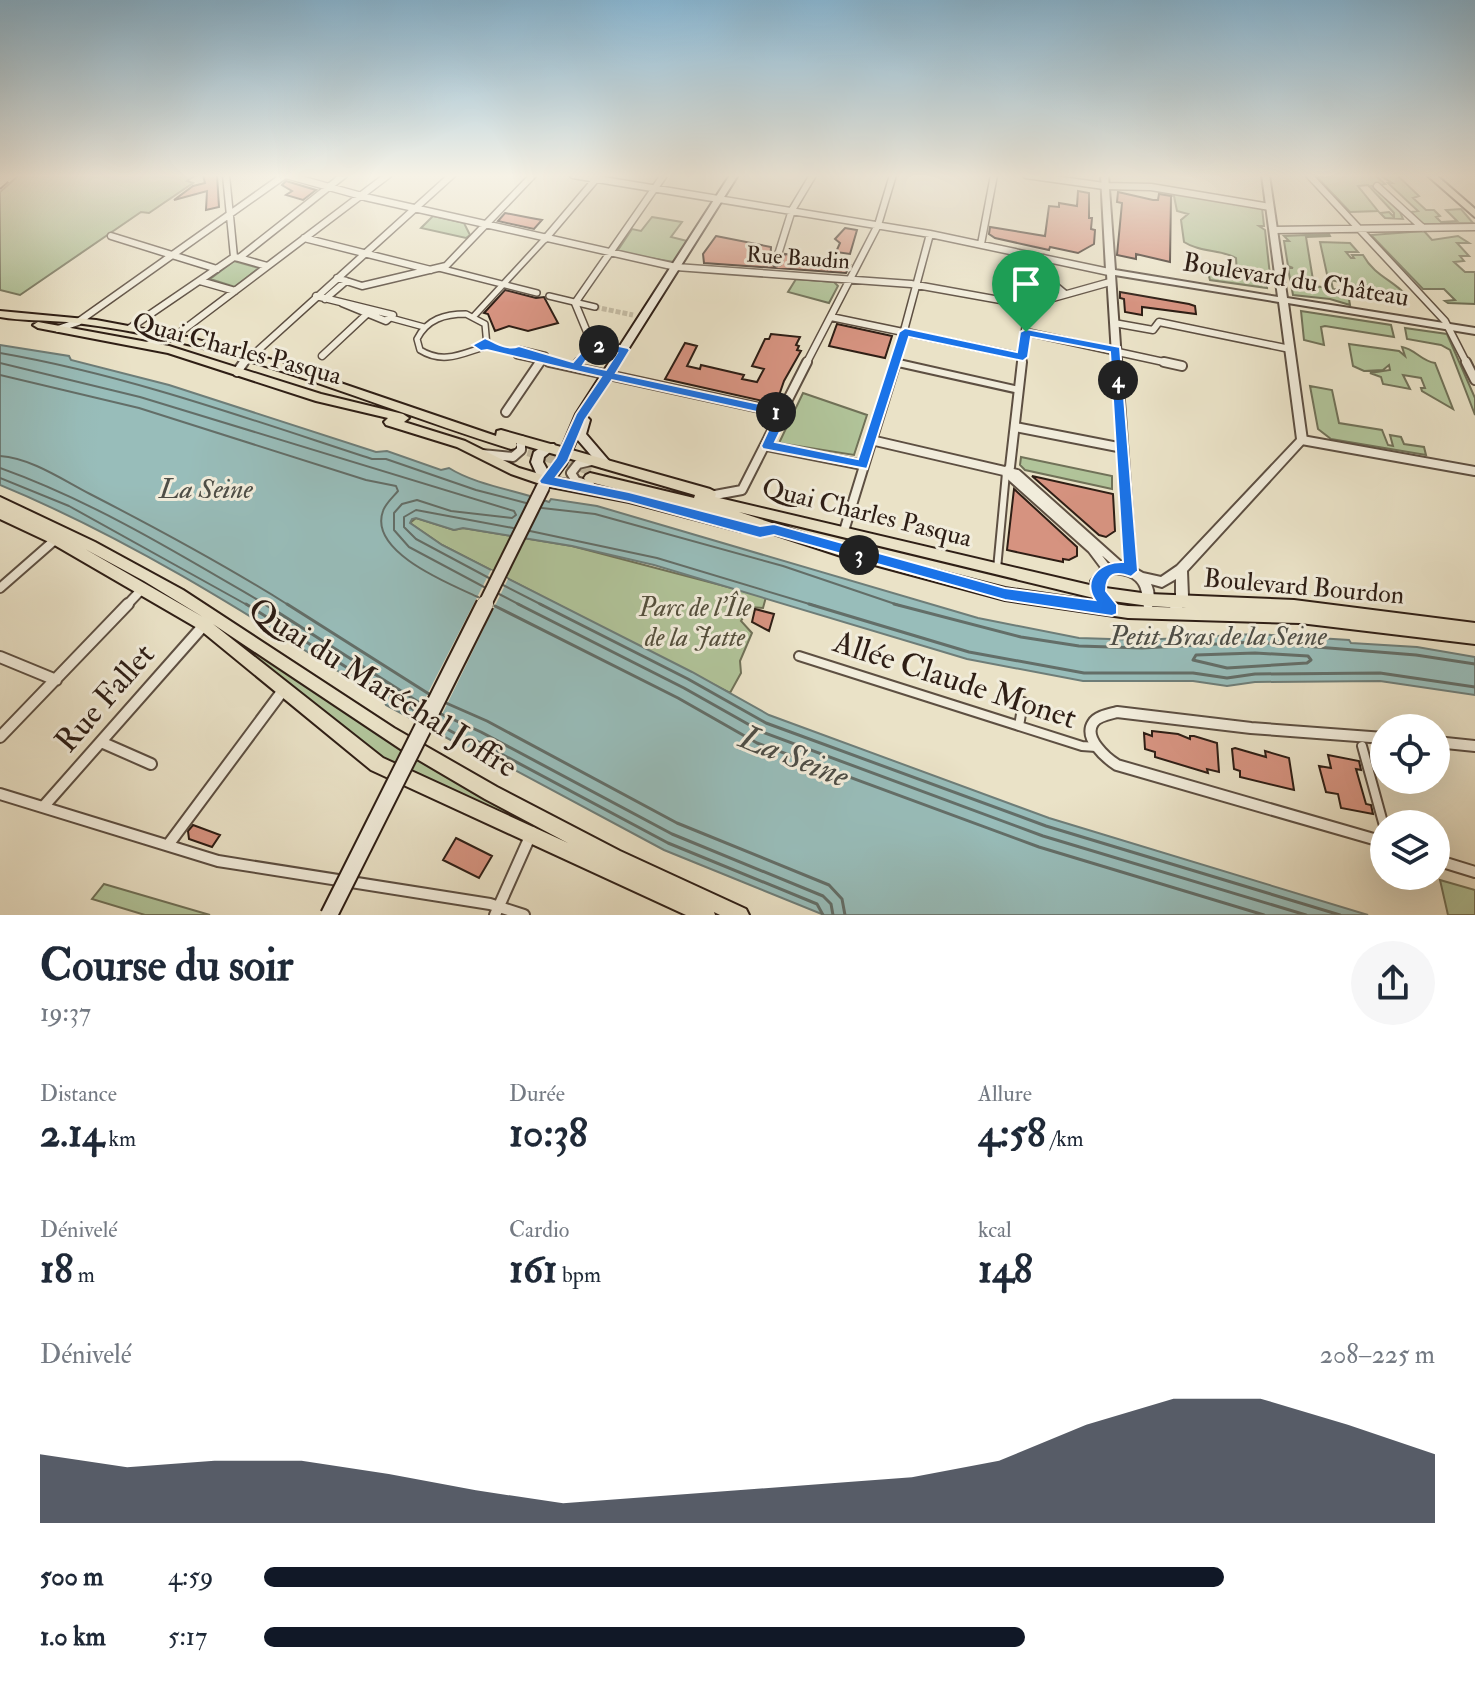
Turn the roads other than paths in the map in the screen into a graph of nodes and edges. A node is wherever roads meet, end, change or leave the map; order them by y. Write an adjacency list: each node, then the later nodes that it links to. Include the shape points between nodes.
1 (226, 218): 32 (street)
2 (228, 218): 33 (street)
3 (288, 218): 33 (street)
4 (331, 218): 27 (street)
5 (405, 218): 30 (street)
6 (454, 218): 19 (street, Rue Baudin)
7 (493, 218): 19 (street)
8 (563, 218): 28 (street)
9 (634, 218): 31 (street)
10 (707, 218): 37 (main road)
11 (790, 218): 35 (street)
12 (836, 218): 20 (street)
13 (880, 218): 20 (street)
14 (986, 218): 29 (street)
15 (1106, 218): 40 (street)
16 (1272, 218): 24 (street)
17 (1349, 218): 23 (street)
18 (1410, 218): 22 (street)
19 (486, 225): 28 (street, Rue Baudin); 39 (street, via 446,266)
20 (878, 225): 25 (street); 42 (street)
21 (1475, 227): 22 (street)
22 (1420, 228): 23 (street)
23 (1360, 229): 24 (street); 66 (street)
24 (1274, 230): 53 (street)
25 (930, 234): 29 (street); 46 (street)
26 (111, 236): 32 (street)
27 (304, 238): 30 (street); 36 (street)
28 (545, 239): 31 (street, Rue Baudin); 45 (street)
29 (981, 244): 34 (street)
30 (365, 253): 39 (street); 39 (street); 41 (street)
31 (609, 254): 37 (street, Rue Baudin); 55 (street)
32 (174, 255): 38 (street); 63 (street)
33 (236, 258): 36 (street); 38 (street)
34 (1044, 258): 40 (street); 50 (street, via 1040,273)
35 (776, 261)
36 (267, 266): 48 (street)
37 (676, 267): 42 (street, Rue Baudin); 78 (main road, via 639,316)
38 (217, 269): 43 (street)
39 (436, 269): 45 (street); 47 (street)
40 (1109, 277): 50 (street); 53 (street, Boulevard du Château); 64 (street)
41 (337, 278): 44 (street); 52 (street)
42 (849, 280): 46 (street, Rue Baudin); 61 (street)
43 (200, 281): 48 (street); 68 (street)
44 (346, 281): 47 (street); 52 (street)
45 (502, 284): 49 (street); 60 (street)
46 (917, 285): 56 (street, Rue Baudin); 70 (street)
47 (362, 286): 54 (street)
48 (235, 291): 72 (street)
49 (537, 293)
50 (1064, 293): 56 (street)
51 (549, 296): 55 (street)
52 (321, 298): 54 (street); 82 (street)
53 (1282, 301): 66 (street, Boulevard du Château); 77 (street)
54 (342, 303): 58 (street)
55 (575, 303): 57 (street); 73 (street)
56 (1028, 305): 71 (street)
57 (595, 307)
58 (369, 312): 62 (street, via 386,321); 80 (street)
59 (0, 314): 65 (main road, Quai Charles Pasqua)
60 (474, 316): 67 (street, via 449,315); 75 (street, via 487,327)
61 (831, 317): 70 (street); 93 (street)
62 (391, 318): 67 (street)
63 (78, 322): 65 (main road, Quai Charles Pasqua); 68 (main road, Quai Charles Pasqua)
64 (1114, 323): 76 (street); 77 (street, via 1153,330 1159,322)
65 (61, 324): 74 (main road, Quai Charles Pasqua)
66 (1449, 326): 69 (street, Boulevard du Château); 89 (street)
67 (424, 327): 75 (street, via 418,347 433,358 458,357)
68 (130, 328): 72 (main road, Quai Charles Pasqua)
69 (1475, 331)
70 (905, 332): 81 (street); 84 (street)
71 (1026, 332): 76 (street); 81 (street)
72 (174, 337): 74 (street); 82 (main road, Quai Charles Pasqua)
73 (592, 344): 78 (street); 86 (street)
74 (147, 345): 87 (main road, Quai Charles Pasqua)
75 (484, 345): 79 (street)
76 (1116, 349): 85 (street); 101 (street)
77 (1290, 349): 97 (street)
78 (624, 350): 88 (main road)
79 (516, 353): 83 (street)
80 (322, 356)
81 (1023, 357): 90 (street)
82 (247, 358): 87 (street); 98 (main road, Quai Charles Pasqua, via 346,385)
83 (543, 359): 86 (street); 92 (street)
84 (894, 362): 90 (street); 96 (street)
85 (1182, 366)
86 (576, 367): 88 (street)
87 (237, 372): 91 (main road, Quai Charles Pasqua)
88 (609, 375): 93 (street); 94 (main road)
89 (1475, 380)
90 (1019, 390): 95 (street)
91 (351, 405): 98 (main road, Quai Charles Pasqua); 103 (main road)
92 (506, 412)
93 (783, 413): 99 (street)
94 (585, 414): 102 (main road, via 572,431); 105 (main road, via 580,435)
95 (1015, 427): 101 (street); 107 (street)
96 (871, 440): 104 (street); 107 (street)
97 (1302, 440): 106 (street); 120 (street)
98 (512, 445): 100 (main road); 103 (street, via 521,450 516,456)
99 (767, 446): 104 (street); 110 (street, via 742,490)
100 (550, 447): 102 (main road); 108 (main road, via 537,460)
101 (1123, 448): 117 (street)
102 (566, 452): 105 (main road); 108 (main road)
103 (482, 454): 108 (main road)
104 (863, 465): 115 (street)
105 (598, 469): 109 (street, via 578,464 571,476); 110 (main road); 112 (main road, Quai Charles Pasqua); 114 (main road, Quai Charles Pasqua)
106 (1475, 471)
107 (1006, 473): 118 (street, via 1017,474); 119 (street, via 1092,549); 121 (street)
108 (544, 484): 109 (main road); 156 (main road, bridge)
109 (605, 491): 114 (main road, via 760,532)
110 (715, 495): 112 (main road)
111 (0, 502): 149 (main road, Quai du Maréchal Joffre, via 152,581 403,742)
112 (762, 512): 115 (main road, Quai Charles Pasqua)
113 (0, 513): 116 (main road, Quai du Maréchal Joffre)
114 (774, 529): 128 (main road, Quai Charles Pasqua, via 1005,594)
115 (844, 531): 121 (main road, Quai Charles Pasqua)
116 (56, 539): 123 (street); 124 (main road, Quai du Maréchal Joffre)
117 (1129, 549): 118 (street); 122 (street)
118 (1106, 552): 122 (street)
119 (1107, 569): 122 (street); 125 (street, via 1097,581)
120 (1181, 569): 122 (street, via 1162,582); 127 (street)
121 (997, 570): 125 (main road, Quai Charles Pasqua)
122 (1138, 586): 126 (main road, Boulevard Bourdon); 127 (main road, Boulevard Bourdon); 127 (street); 128 (main road, Quai Charles Pasqua)
123 (0, 588)
124 (143, 588): 129 (main road, Quai du Maréchal Joffre); 134 (street)
125 (1098, 593): 126 (main road, Quai Charles Pasqua); 128 (street)
126 (1128, 597)
127 (1184, 600): 130 (main road, Boulevard Bourdon, via 1294,606); 131 (main road, Boulevard Bourdon)
128 (1112, 609)
129 (204, 625): 135 (main road, Quai du Maréchal Joffre); 140 (street, Rue Fallet)
130 (1475, 629)
131 (1475, 638)
132 (799, 656): 137 (street, Allée Claude Monet)
133 (0, 657): 134 (street)
134 (56, 680): 138 (street)
135 (284, 689): 150 (main road, Quai du Maréchal Joffre, via 377,764); 152 (street)
136 (1023, 702): 137 (street)
137 (1019, 726): 144 (street, Allée Claude Monet)
138 (0, 737)
139 (1370, 737): 144 (street, via 1117,712 1091,725)
140 (101, 742): 145 (street); 147 (street, Rue Fallet)
141 (1450, 743): 143 (street)
142 (1362, 746): 148 (street)
143 (1475, 746)
144 (1096, 747): 151 (street, via 1117,765)
145 (151, 764)
146 (0, 794): 147 (street)
147 (44, 806): 152 (street)
148 (1380, 810)
149 (538, 819): 150 (street); 159 (main road, Quai du Maréchal Joffre)
150 (530, 836): 155 (street); 158 (main road, Quai du Maréchal Joffre)
151 (1370, 838)
152 (168, 845): 155 (street, via 218,861)
153 (1450, 864): 154 (street)
154 (1475, 872)
155 (497, 911): 157 (street)
156 (329, 915)
157 (524, 915)
158 (706, 915)
159 (740, 915)

